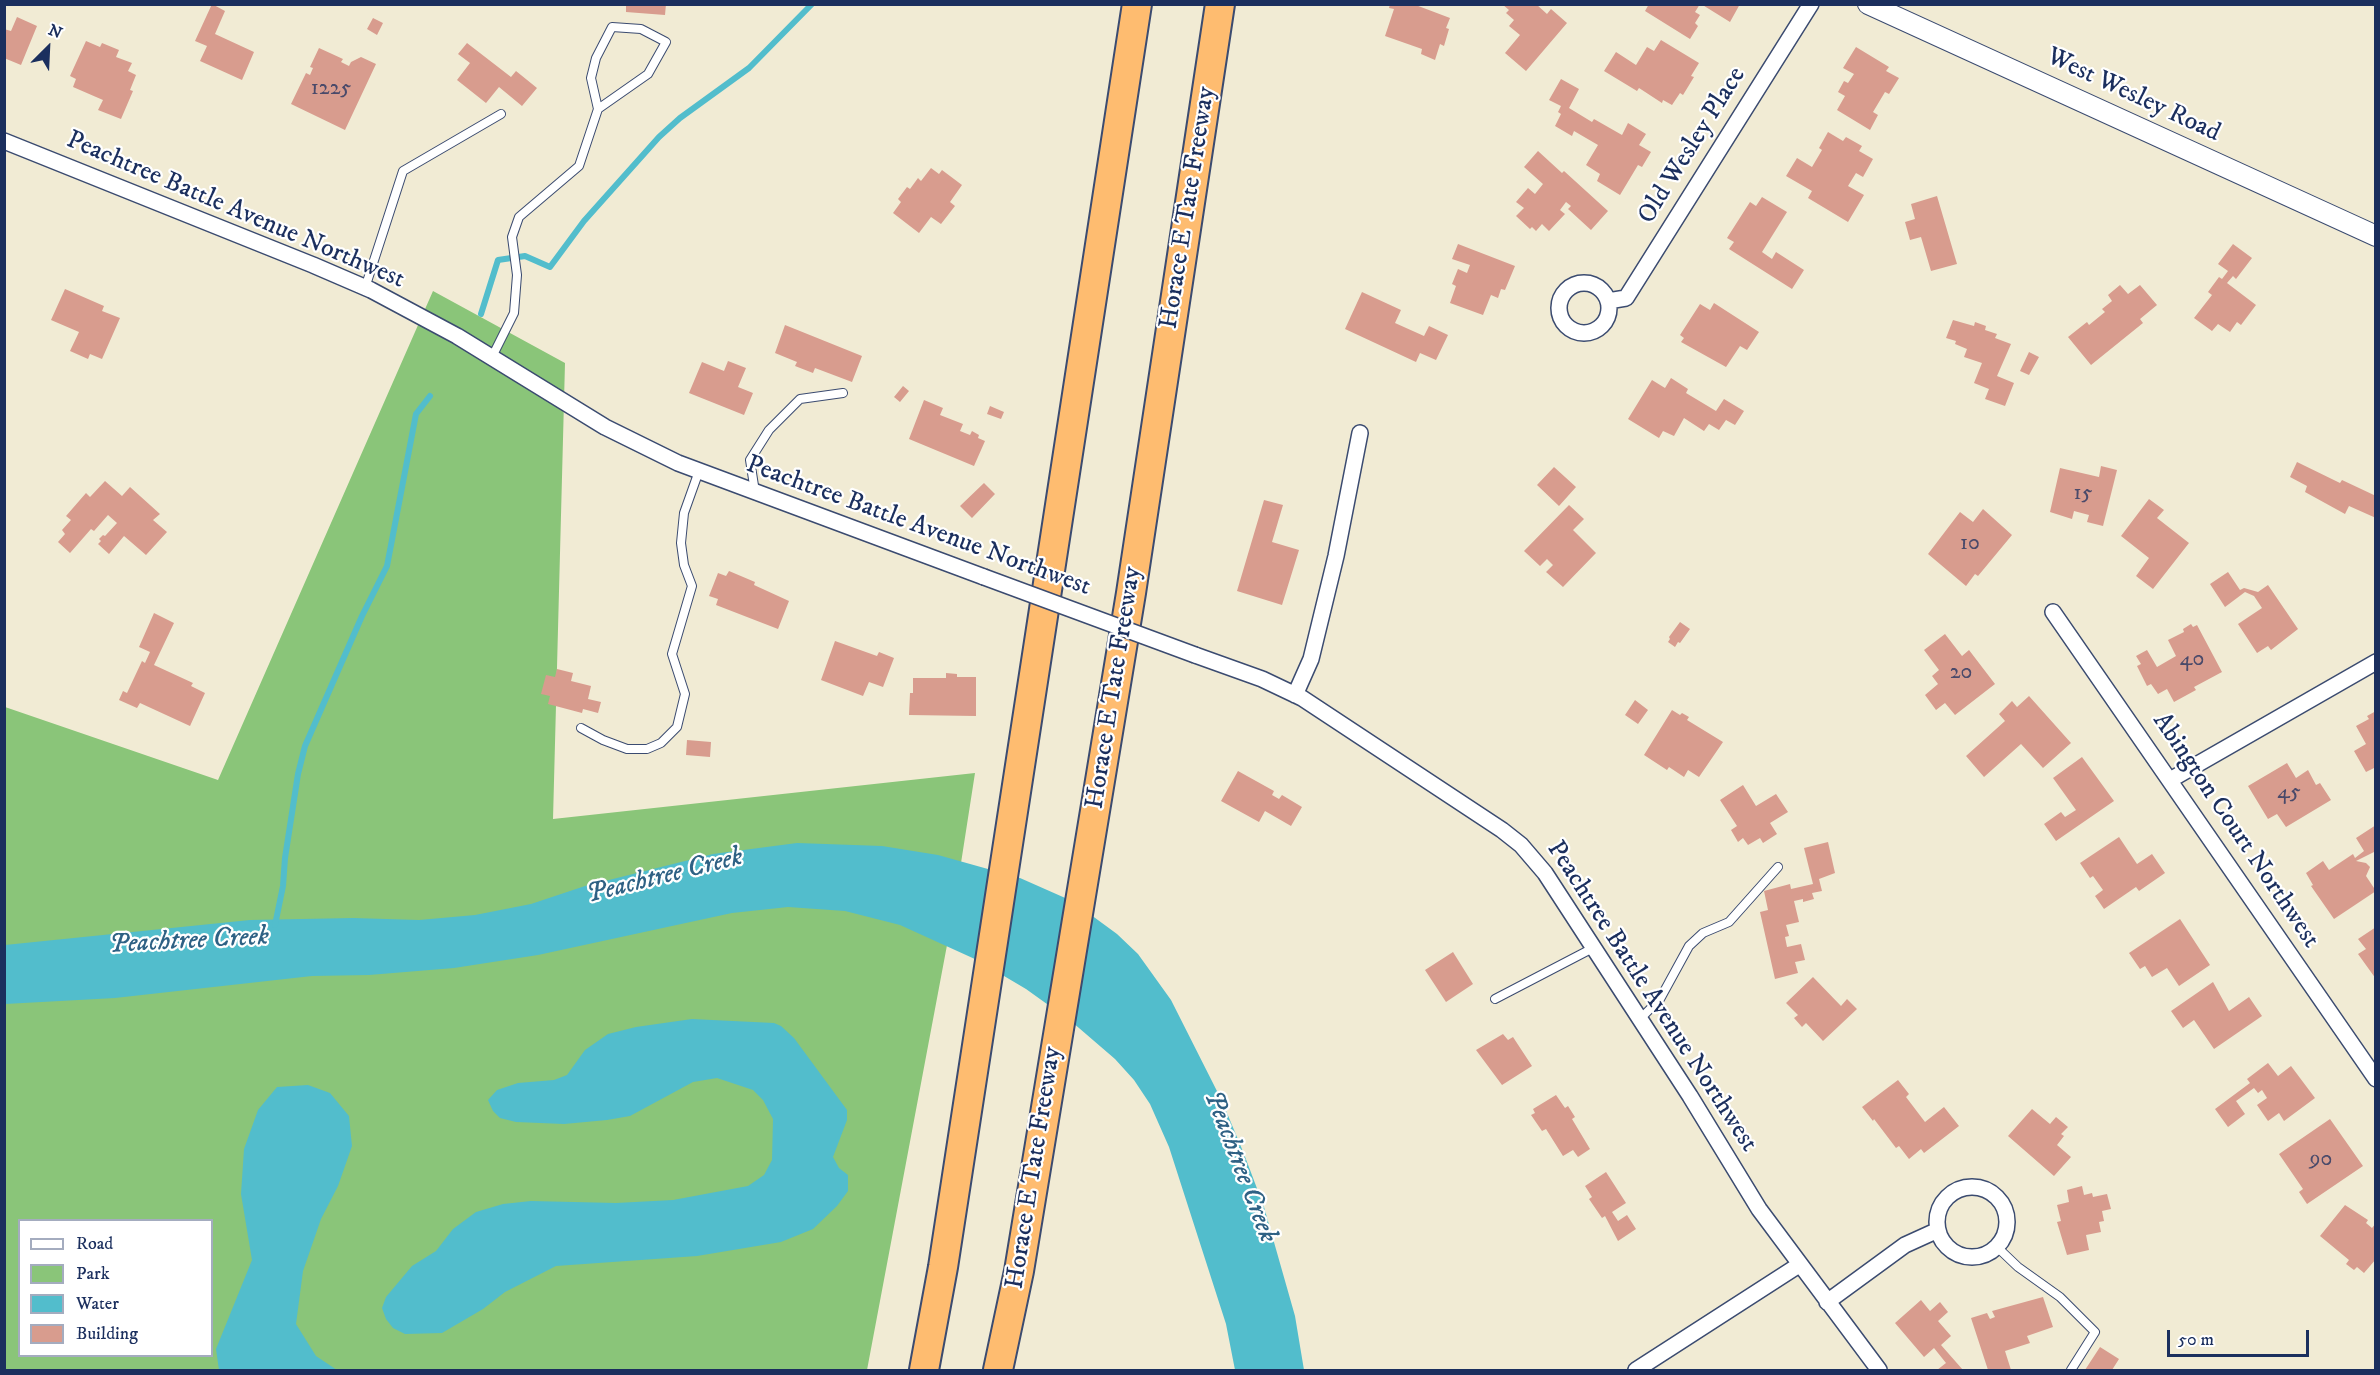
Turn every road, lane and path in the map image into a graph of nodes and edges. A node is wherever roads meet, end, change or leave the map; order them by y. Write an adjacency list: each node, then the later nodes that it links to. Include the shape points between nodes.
1 (1137, 4): 30 (highway)
2 (1220, 4): 31 (highway, Horace E Tate Freeway, via 1131,593 1019,1271)
3 (1811, 4): 10 (street, Old Wesley Place, via 1626,298)
4 (1868, 4): 8 (street, West Wesley Road)
5 (598, 109): 5 (lane, via 648,74 666,42 641,30 612,27 591,78); 11 (lane, via 579,165 519,217 512,237 516,270 514,313)
6 (501, 114): 9 (lane, via 403,171)
7 (4, 141): 9 (street, Peachtree Battle Avenue Northwest)
8 (2376, 237)
9 (365, 288): 11 (street, Peachtree Battle Avenue Northwest)
10 (1608, 301)
11 (492, 357): 14 (street, Peachtree Battle Avenue Northwest, via 605,427)
12 (843, 393): 15 (lane, via 800,399 770,430 750,460)
13 (1359, 433): 18 (street, via 1336,556 1311,659)
14 (699, 471): 15 (street, Peachtree Battle Avenue Northwest); 19 (lane, via 684,513 681,543 692,586 672,654 685,694 676,727 661,743 647,749 627,749)
15 (754, 492): 18 (street, Peachtree Battle Avenue Northwest, bridge, via 1262,679)
16 (2054, 612): 20 (street, Abington Court Northwest)
17 (2376, 662): 20 (street)
18 (1295, 695): 22 (street, Peachtree Battle Avenue Northwest, via 1521,845 1545,873)
19 (581, 728)
20 (2170, 780): 25 (street, Abington Court Northwest)
21 (1778, 867): 24 (lane, via 1729,922 1703,933 1689,946 1660,999)
22 (1593, 948): 23 (lane); 24 (street, Peachtree Battle Avenue Northwest)
23 (1495, 999)
24 (1640, 1019): 28 (street, Peachtree Battle Avenue Northwest, via 1759,1209)
25 (2376, 1079)
26 (1938, 1230): 27 (street, via 1942,1240 1958,1254 1978,1257); 27 (street, via 1937,1218 1948,1197 1970,1187 1982,1189 1993,1194 2006,1213 2004,1237); 29 (street, via 1905,1245)
27 (1997, 1247): 34 (lane, via 2095,1332)
28 (1799, 1265): 29 (street, Peachtree Battle Avenue Northwest); 32 (street)
29 (1827, 1302): 33 (street, Peachtree Battle Avenue Northwest)
30 (924, 1371)
31 (998, 1371)
32 (1636, 1371)
33 (1879, 1371)
34 (2071, 1371)

